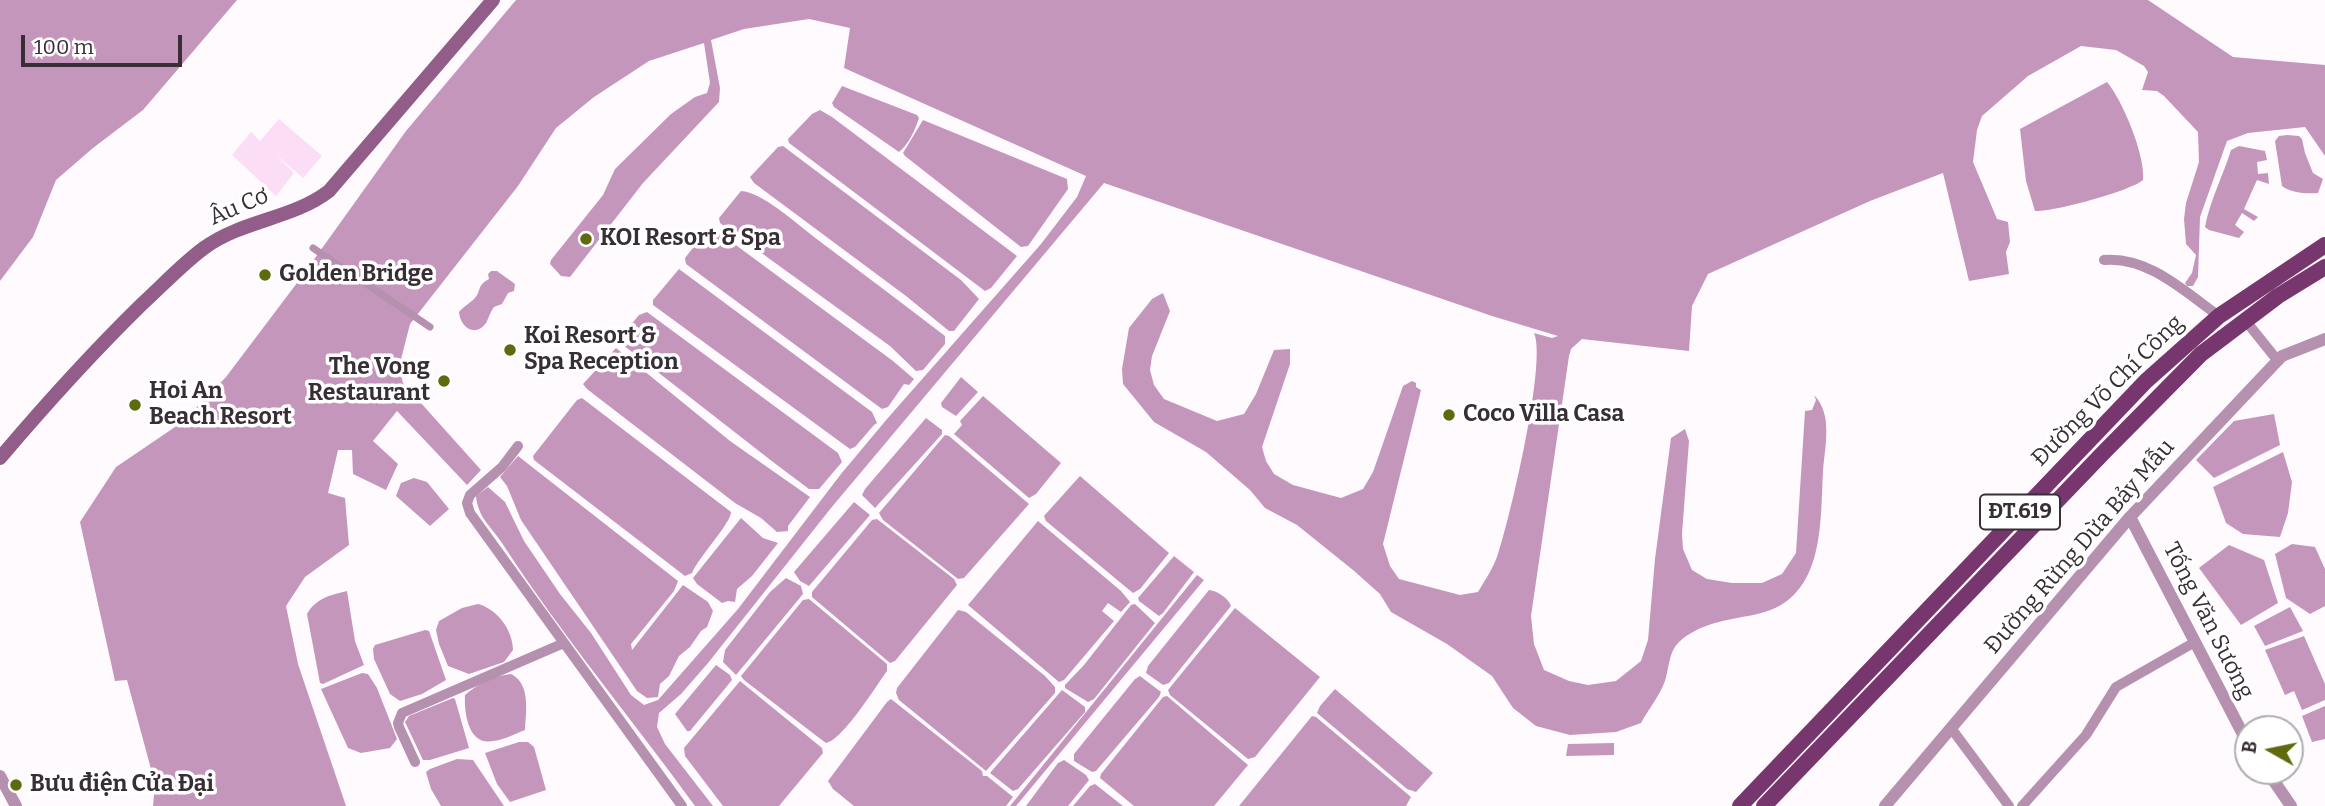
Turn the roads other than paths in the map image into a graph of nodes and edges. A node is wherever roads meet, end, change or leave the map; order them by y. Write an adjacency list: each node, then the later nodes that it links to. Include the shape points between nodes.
1 (494, 0): 12 (main road, Âu Cơ, via 329,191 315,201 234,229 205,247 104,341)
2 (2325, 245): 6 (main road, Đường Võ Chí Công / ĐT.619)
3 (313, 248): 8 (street)
4 (2104, 260): 6 (street, via 2150,269)
5 (2325, 267): 7 (main road, Đường Võ Chí Công / ĐT.619)
6 (2219, 316): 23 (main road, Đường Võ Chí Công / ĐT.619, via 2146,381)
7 (2245, 320): 10 (street); 24 (main road, Đường Võ Chí Công / ĐT.619, via 2201,354 2129,426)
8 (430, 327)
9 (2325, 338): 10 (street, Đường Rừng Dừa Bảy Mẫu)
10 (2277, 361): 13 (street, Đường Rừng Dừa Bảy Mẫu)
11 (518, 446): 15 (street, via 467,503)
12 (0, 458)
13 (2130, 517): 14 (street, Tống Văn Sương); 17 (street, Đường Rừng Dừa Bảy Mẫu)
14 (2194, 642): 16 (street, Tống Văn Sương); 27 (street, via 2116,687 2087,735)
15 (564, 643): 18 (street, via 402,713 398,723); 22 (street)
16 (2234, 718)
17 (1951, 728): 25 (street, Đường Rừng Dừa Bảy Mẫu); 26 (street)
18 (415, 762)
19 (1, 781): 21 (street)
20 (2277, 785): 28 (street)
21 (16, 806)
22 (682, 806)
23 (1740, 806)
24 (1764, 806)
25 (1885, 806)
26 (2009, 806)
27 (2022, 806)
28 (2291, 806)

